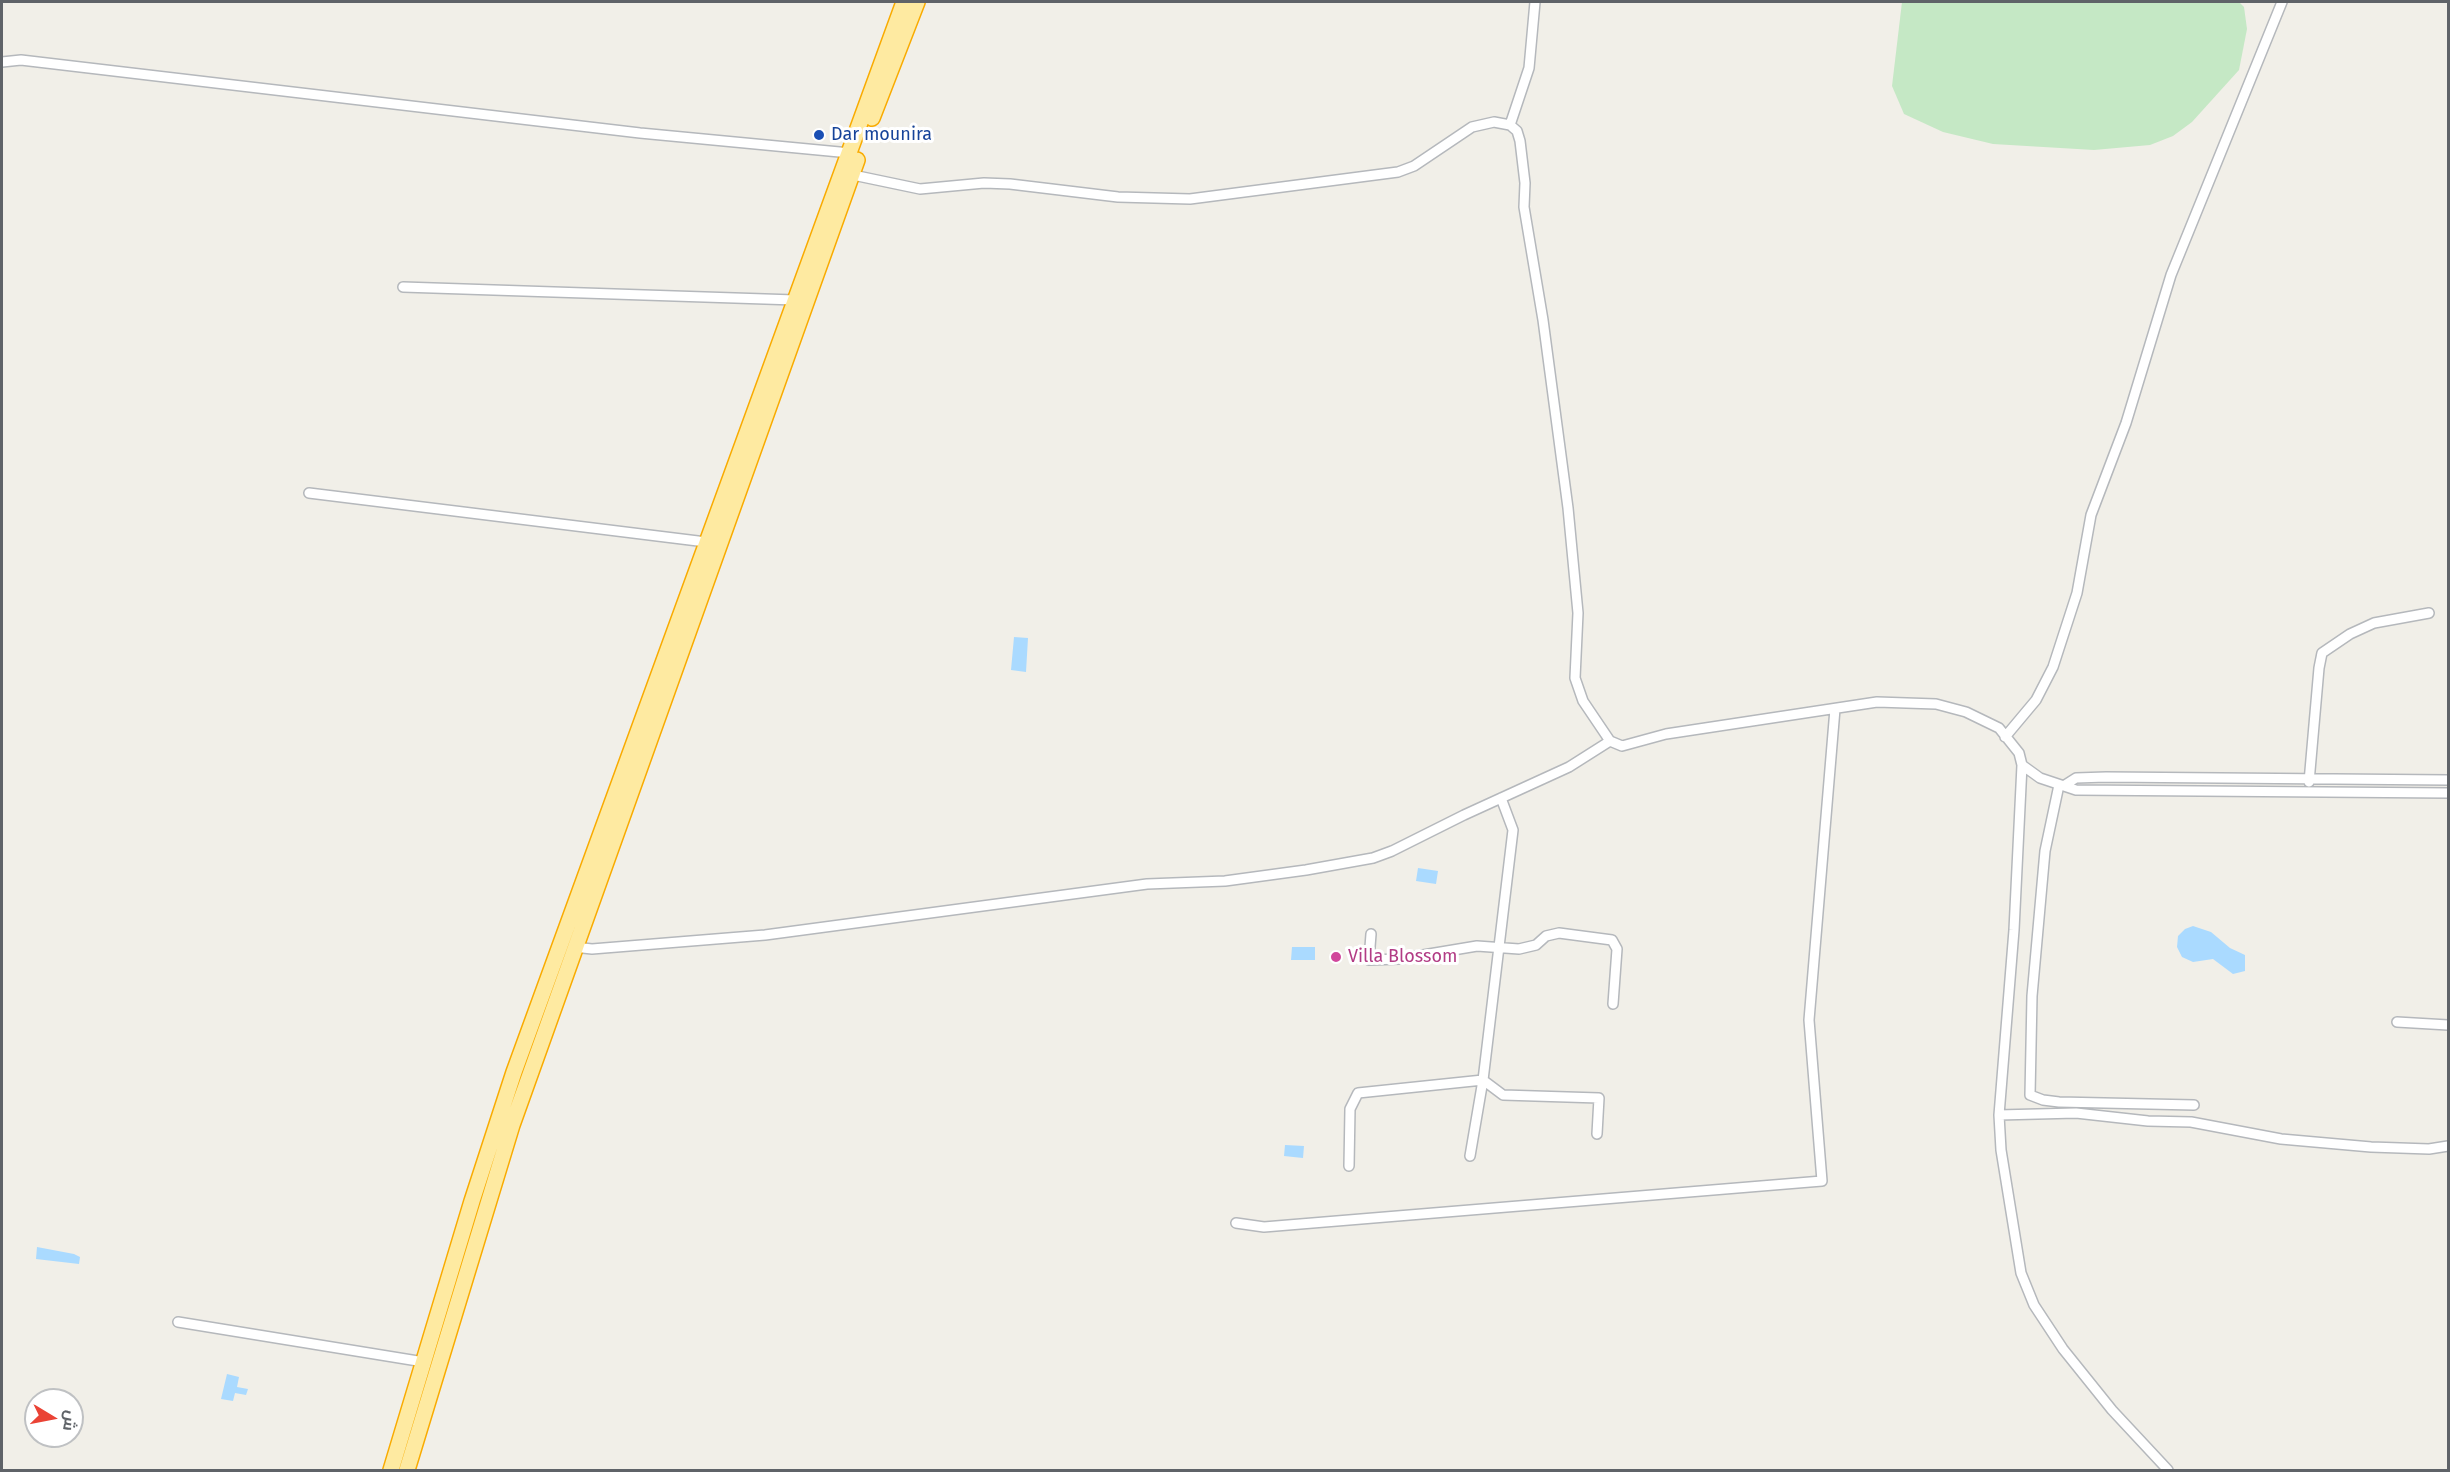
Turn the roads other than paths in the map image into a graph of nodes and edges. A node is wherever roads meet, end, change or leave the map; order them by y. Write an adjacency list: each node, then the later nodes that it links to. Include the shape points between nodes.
1 (904, 2): 7 (highway)
2 (917, 2): 8 (highway)
3 (1535, 2): 6 (street, via 1529,69)
4 (2282, 2): 15 (street, via 2171,275 2123,434 2091,515 2077,593 2053,667 2036,700)
5 (2, 62): 7 (street, via 21,60 640,133)
6 (1510, 125): 8 (street, via 1494,122 1472,127 1414,166 1398,172 1190,199 1118,197 1010,184 920,189); 16 (street, via 1520,141 1524,207 1568,508 1578,613 1575,678 1583,701)
7 (850, 153): 10 (highway)
8 (853, 175): 26 (highway)
9 (403, 287): 10 (street)
10 (795, 300): 12 (highway)
11 (309, 493): 12 (street)
12 (706, 542): 39 (highway, via 514,1072)
13 (2429, 614): 18 (street, via 2374,623 2322,653)
14 (1835, 709): 15 (street, via 1877,702 1936,705 1984,719); 16 (street, via 1666,734 1622,746); 37 (street, via 1809,1020 1822,1181 1264,1227)
15 (2005, 737): 17 (street, via 2019,753)
16 (1610, 741): 23 (street, via 1569,767)
17 (2022, 765): 20 (street, via 2040,778); 32 (street, via 2014,930)
18 (2310, 779): 19 (street); 20 (street, via 2106,777 2076,778); 21 (street)
19 (2448, 780)
20 (2062, 785): 21 (street, via 2079,790); 31 (street, via 2044,850 2032,996 2030,1095 2059,1102)
21 (2309, 791): 22 (street)
22 (2448, 793)
23 (1501, 798): 25 (street, via 1513,830); 26 (street, via 1392,851 1306,870 1225,881 1148,884 765,935 592,949)
24 (1371, 934): 25 (street, via 1369,960)
25 (1499, 946): 27 (street, via 1519,949 1559,933 1612,940 1617,949); 30 (street)
26 (574, 947): 41 (highway, via 512,1125)
27 (1614, 1004)
28 (2397, 1022): 29 (street)
29 (2448, 1025)
30 (1483, 1080): 33 (street, via 1503,1095 1599,1098); 35 (street); 36 (street, via 1358,1093 1350,1110)
31 (2194, 1105)
32 (1998, 1115): 34 (street, via 2076,1113 2191,1122 2257,1136 2370,1147); 42 (street, via 2021,1273 2034,1305 2112,1410)
33 (1597, 1134)
34 (2448, 1146)
35 (1470, 1156)
36 (1349, 1166)
37 (1236, 1223)
38 (178, 1322): 39 (street)
39 (424, 1362): 40 (highway)
40 (391, 1470)
41 (407, 1470)
42 (2168, 1470)

